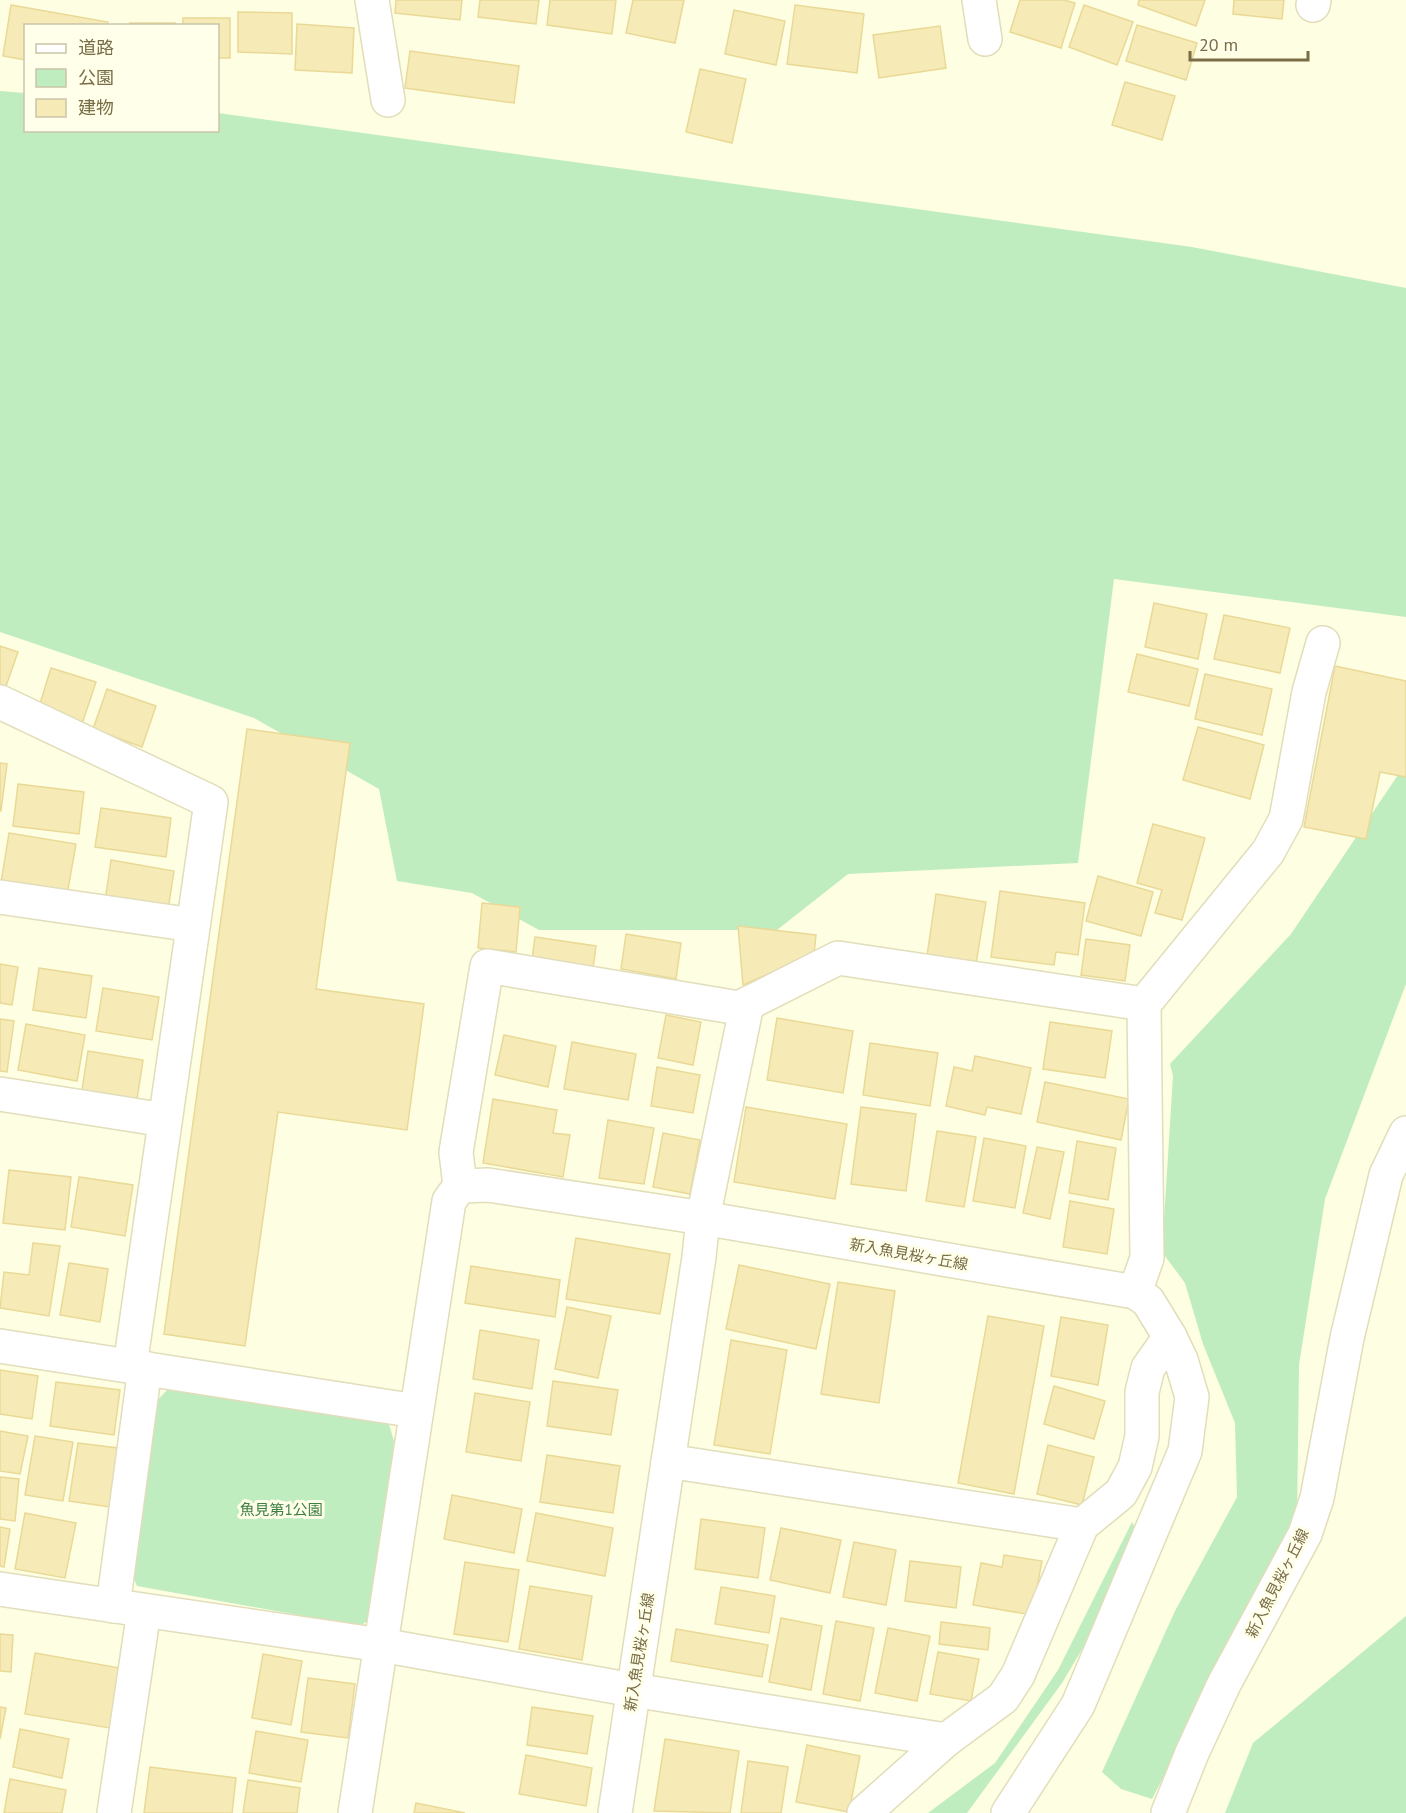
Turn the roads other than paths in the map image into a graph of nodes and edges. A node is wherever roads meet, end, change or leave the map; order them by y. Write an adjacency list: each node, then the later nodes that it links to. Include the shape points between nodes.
1 (372, 0): 4 (street)
2 (979, 0): 3 (street)
3 (985, 39)
4 (388, 100)
5 (1323, 643): 10 (street, via 1309,692 1286,819 1268,852)
6 (0, 702): 8 (street, via 210,802)
7 (0, 897): 8 (street)
8 (193, 925): 12 (street)
9 (747, 1004): 10 (street, via 838,958); 14 (street, via 739,1008 487,966 456,1152); 15 (street)
10 (1144, 1004): 16 (street, via 1147,1258)
11 (0, 1094): 12 (street)
12 (165, 1120): 19 (street)
13 (1406, 1133): 33 (street, 新入魚見桜ヶ丘線, via 1386,1175 1347,1338 1311,1516 1224,1684)
14 (460, 1186): 15 (street, via 488,1185); 20 (street, via 448,1201)
15 (703, 1218): 16 (street, 新入魚見桜ヶ丘線); 21 (street, 新入魚見桜ヶ丘線)
16 (1135, 1292): 17 (street, via 1148,1301)
17 (1170, 1337): 22 (street, via 1148,1368 1135,1467 1121,1493); 32 (street, via 1192,1397 1185,1451 1078,1705)
18 (0, 1346): 19 (street)
19 (137, 1367): 20 (street); 24 (street)
20 (417, 1411): 25 (street)
21 (668, 1461): 22 (street); 26 (street, 新入魚見桜ヶ丘線)
22 (1082, 1525): 27 (street, via 1018,1675 1003,1698)
23 (0, 1588): 24 (street)
24 (129, 1608): 25 (street); 28 (street)
25 (381, 1645): 26 (street); 29 (street)
26 (633, 1690): 27 (street); 30 (street, 新入魚見桜ヶ丘線)
27 (946, 1740): 31 (street)
28 (114, 1813)
29 (355, 1813)
30 (615, 1813)
31 (864, 1813)
32 (1008, 1813)
33 (1168, 1813)

